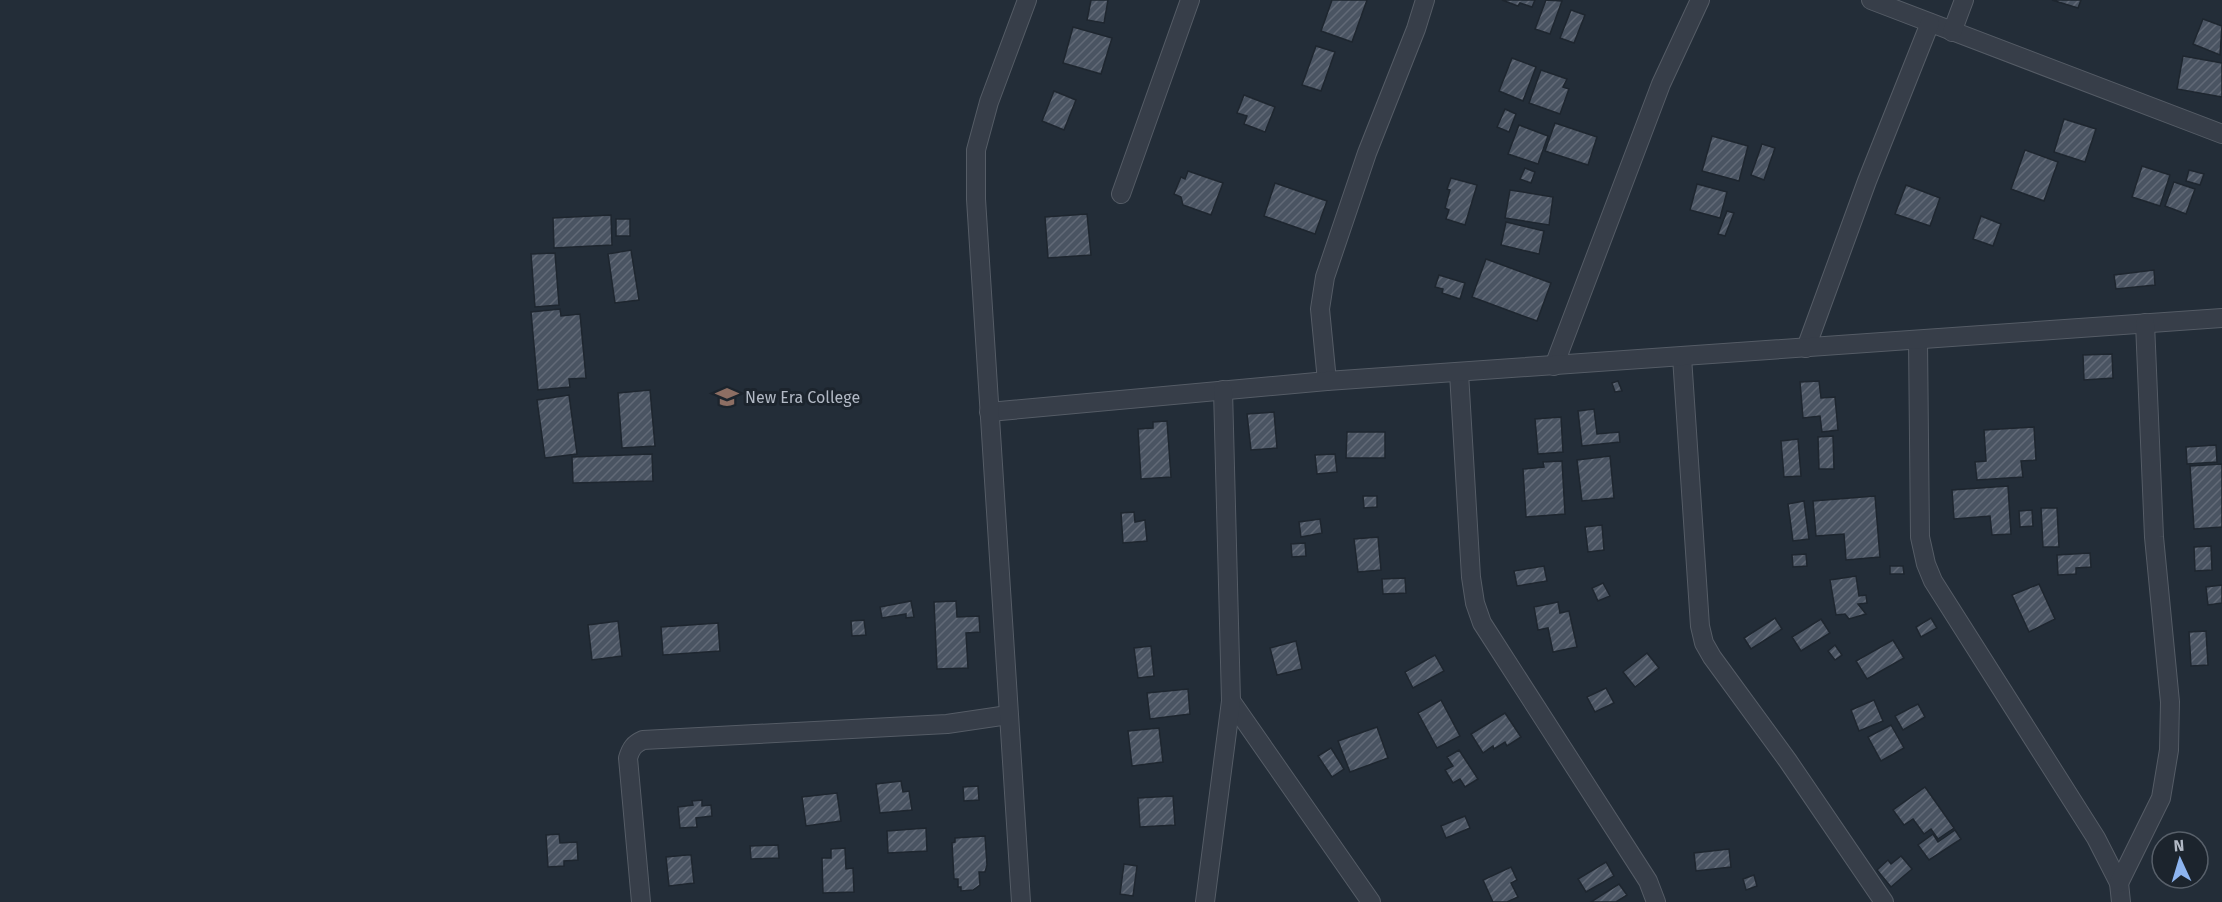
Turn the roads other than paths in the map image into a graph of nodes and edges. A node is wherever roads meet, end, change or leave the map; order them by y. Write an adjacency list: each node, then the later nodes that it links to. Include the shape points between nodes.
1 (1027, 0): 20 (street, via 989,102 976,150)
2 (1190, 0): 10 (street)
3 (1425, 0): 18 (street, via 1325,277 1320,309)
4 (1700, 0): 16 (street, via 1661,84)
5 (1871, 0): 7 (street)
6 (1964, 0): 8 (street)
7 (1930, 23): 8 (street); 14 (street)
8 (1952, 32): 9 (street)
9 (2222, 134)
10 (1121, 194)
11 (2222, 318): 12 (street)
12 (2145, 323): 13 (street); 23 (street, via 2154,537 2170,702 2169,750 2161,798)
13 (1918, 340): 14 (street); 23 (street, via 1920,537 1926,564 2096,838)
14 (1806, 348): 15 (street)
15 (1682, 357): 16 (street); 29 (street, via 1704,643)
16 (1554, 366): 17 (street)
17 (1459, 373): 18 (street); 28 (street, via 1471,577 1482,623 1648,881)
18 (1327, 381): 19 (street)
19 (1223, 390): 20 (street); 21 (street)
20 (989, 412): 22 (street)
21 (1231, 701): 26 (street); 27 (street)
22 (1008, 715): 24 (street, via 947,724 643,740 633,746 628,758); 25 (street)
23 (2119, 883): 30 (street)
24 (641, 902)
25 (1021, 902)
26 (1205, 902)
27 (1371, 902)
28 (1656, 902)
29 (1884, 902)
30 (2121, 902)

